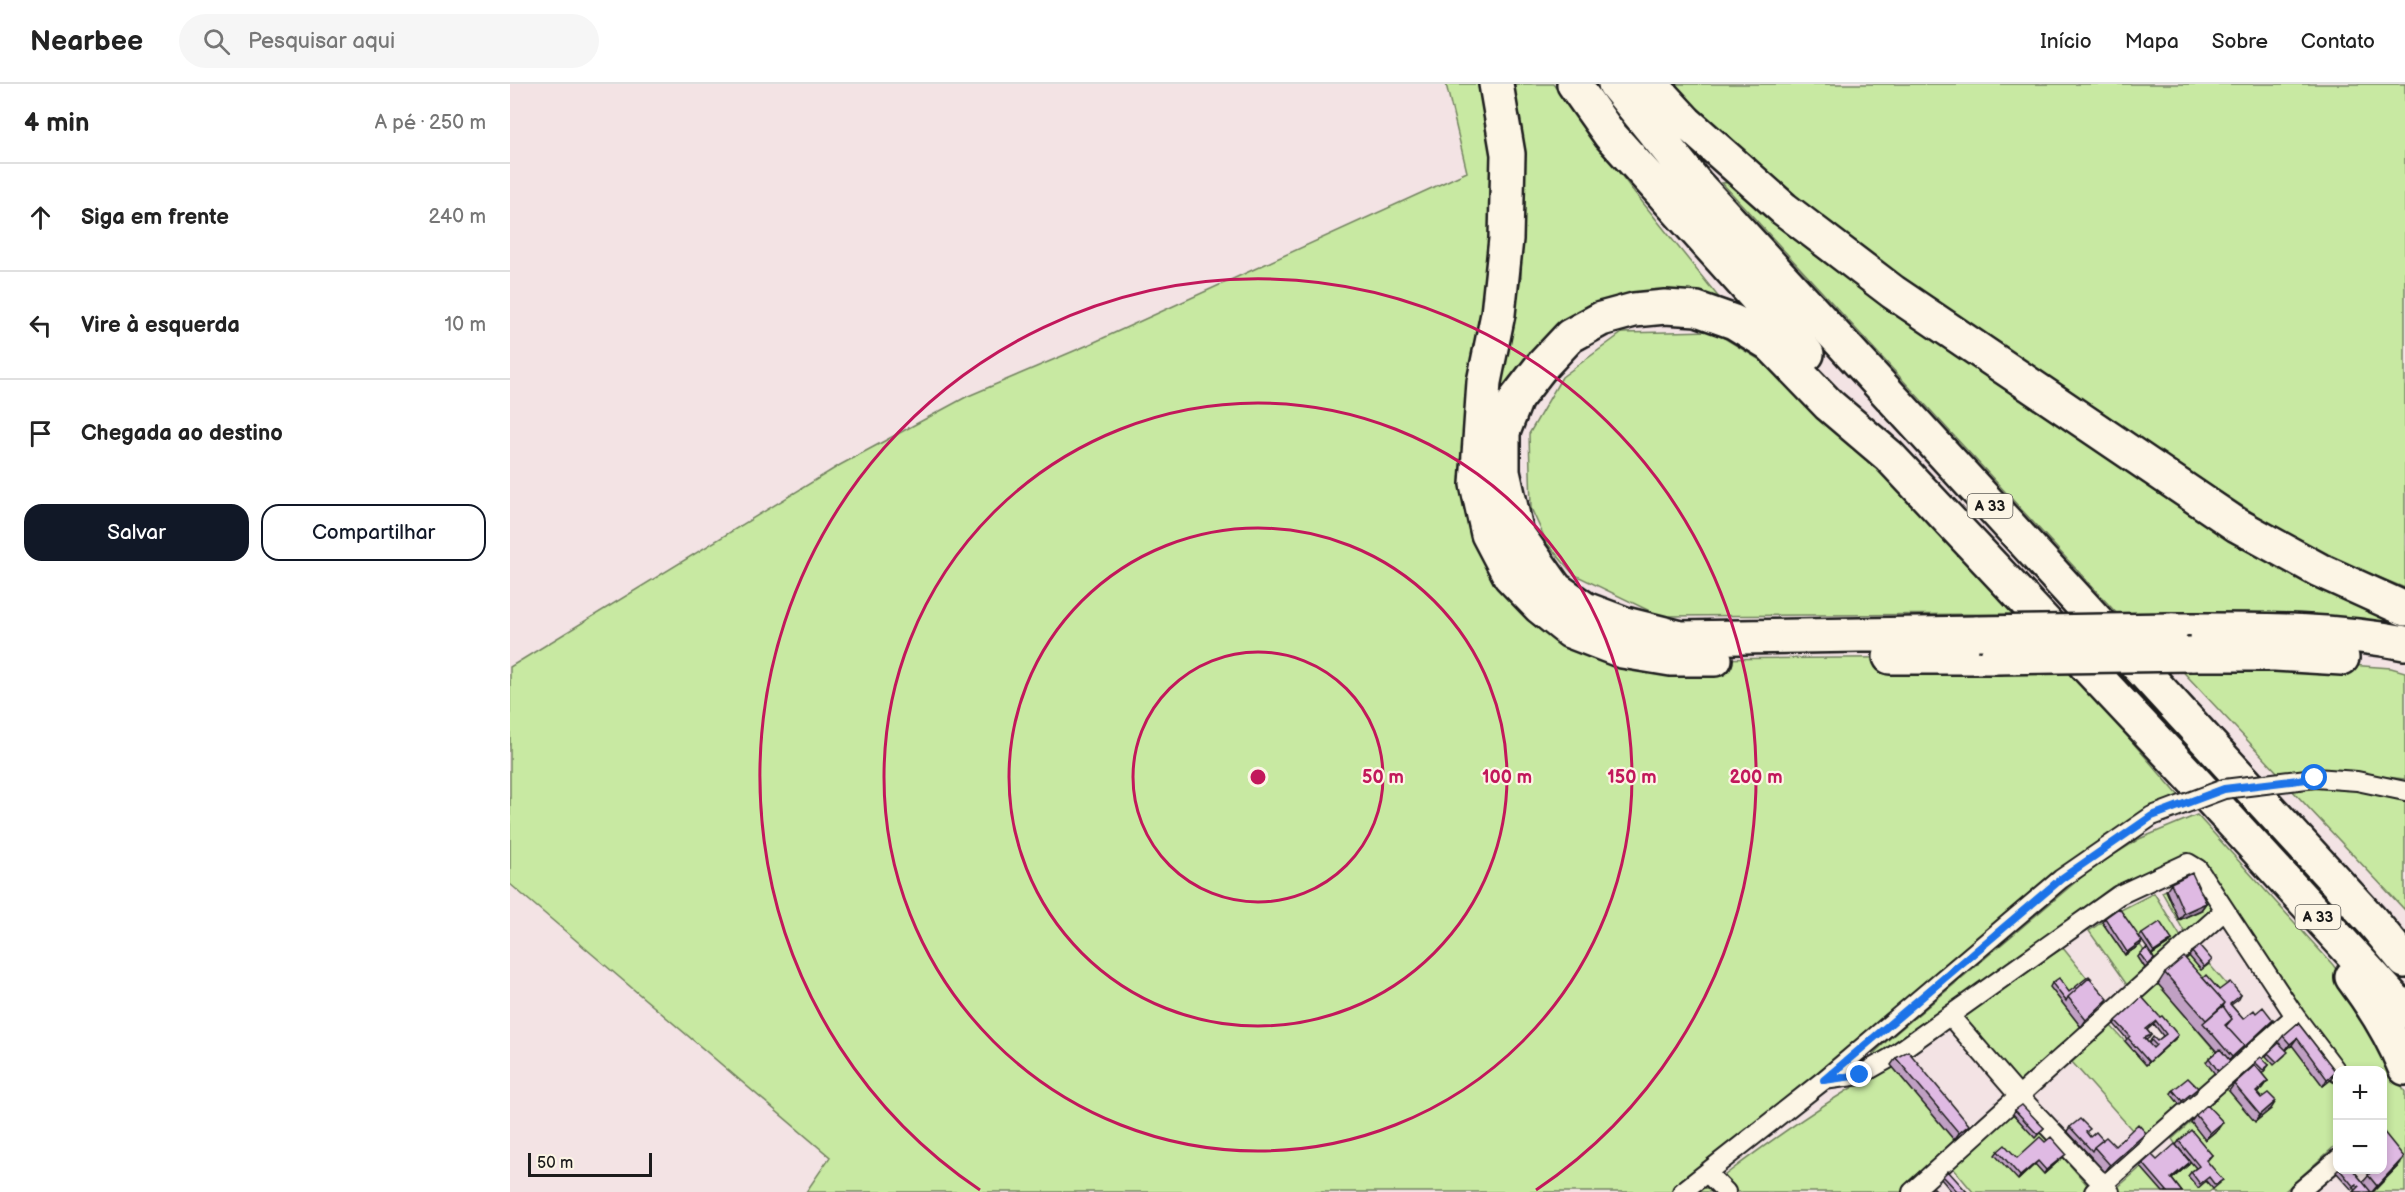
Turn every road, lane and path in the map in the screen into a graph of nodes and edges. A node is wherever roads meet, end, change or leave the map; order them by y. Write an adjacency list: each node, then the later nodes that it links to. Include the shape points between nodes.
1 (1496, 84): 9 (highway, via 1508,154 1506,239 1498,314 1484,382 1477,484 1488,534 1510,576 1570,631 1622,651 1671,659)
2 (1574, 84): 5 (highway, A 33, via 1610,135 1849,400)
3 (1615, 84): 14 (highway, A 33, via 1696,184)
4 (1651, 84): 6 (highway, via 1686,122 1784,209 1893,292 2237,525 2319,570)
5 (1889, 456): 9 (highway, via 1829,405 1770,344 1725,319 1697,309 1665,307 1601,319 1570,336 1516,399 1503,432 1503,472 1517,534 1556,590 1585,609 1681,638); 12 (highway, A 33)
6 (2405, 609)
7 (2181, 642): 8 (highway, via 2278,630); 9 (highway, bridge); 10 (highway)
8 (2405, 643)
9 (1988, 645)
10 (2405, 665)
11 (2405, 791): 20 (street, bridge, via 2357,781 2315,778 2224,789 2152,816 2061,879)
12 (2231, 823): 15 (highway, A 33); 19 (highway, via 2243,848 2315,928 2368,999)
13 (2224, 911): 16 (street, via 2198,869 2188,863 2119,895); 17 (street); 21 (street)
14 (2405, 961)
15 (2405, 1011)
16 (1950, 1016): 20 (street, via 1860,1075); 21 (street)
17 (2295, 1016): 18 (street); 24 (street)
18 (2333, 1068)
19 (2405, 1068)
20 (1824, 1080): 23 (street)
21 (2020, 1096): 24 (street); 27 (street)
22 (2333, 1162): 28 (street)
23 (1707, 1173): 25 (street); 26 (street)
24 (2102, 1189)
25 (1682, 1192)
26 (1726, 1192)
27 (1912, 1192)
28 (2299, 1192)

